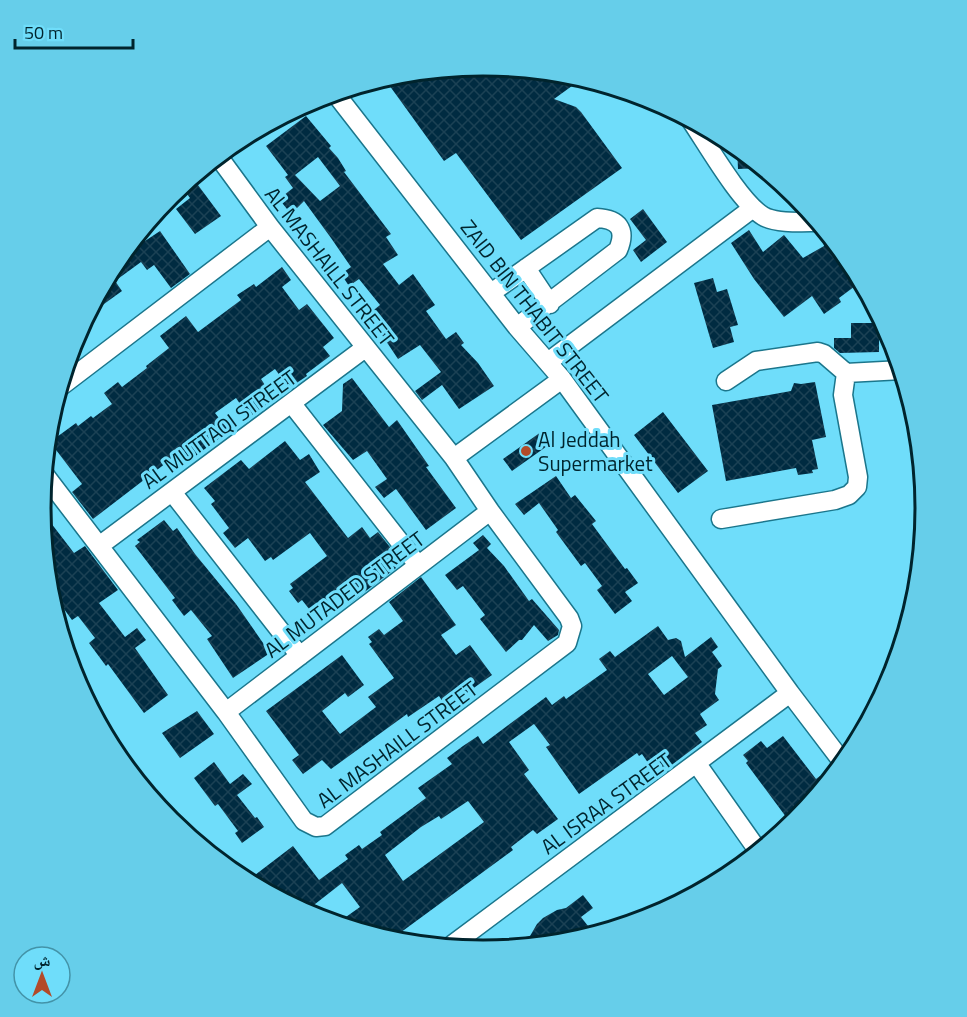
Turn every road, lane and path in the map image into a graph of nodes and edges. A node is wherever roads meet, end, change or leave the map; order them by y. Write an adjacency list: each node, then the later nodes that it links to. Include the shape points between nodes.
1 (341, 100): 8 (street, ZAID BIN THABIT STREET)
2 (700, 134): 4 (street)
3 (223, 163): 6 (street, AL MASHAILL STREET)
4 (753, 208): 5 (street, via 765,218); 12 (street)
5 (808, 222)
6 (270, 227): 11 (street, AL MASHAILL STREET); 15 (street)
7 (526, 268): 8 (street); 9 (street); 9 (street, via 597,218 618,225 622,241 618,250)
8 (491, 293): 10 (street, ZAID BIN THABIT STREET)
9 (550, 304): 10 (street)
10 (518, 327): 12 (street, ZAID BIN THABIT STREET)
11 (365, 348): 18 (street, AL MUTTAQI STREET); 19 (street, AL MASHAILL STREET)
12 (548, 362): 16 (street, ZAID BIN THABIT STREET)
13 (893, 370): 14 (street)
14 (846, 373): 17 (street, via 824,354 810,352 756,361); 23 (street, via 843,395 857,488 835,500)
15 (71, 378)
16 (562, 379): 19 (street); 27 (street, ZAID BIN THABIT STREET)
17 (726, 381)
18 (292, 404): 21 (street, AL MUTTAQI STREET); 25 (street)
19 (454, 458): 22 (street, AL MASHAILL STREET)
20 (52, 484): 24 (street, AL MASHAILL STREET)
21 (172, 492): 24 (street, AL MUTTAQI STREET); 26 (street)
22 (490, 511): 25 (street, AL MUTADED STREET); 28 (street, AL MASHAILL STREET, via 569,618 572,626 567,643 321,827 304,820)
23 (721, 519)
24 (99, 546): 28 (street, AL MASHAILL STREET)
25 (418, 565): 26 (street, AL MUTADED STREET)
26 (300, 657): 28 (street, AL MUTADED STREET)
27 (790, 693): 29 (street, ZAID BIN THABIT STREET); 30 (street, AL ISRAA STREET)
28 (226, 712)
29 (838, 756)
30 (697, 764): 31 (street); 32 (street, AL ISRAA STREET)
31 (755, 846)
32 (459, 940)

